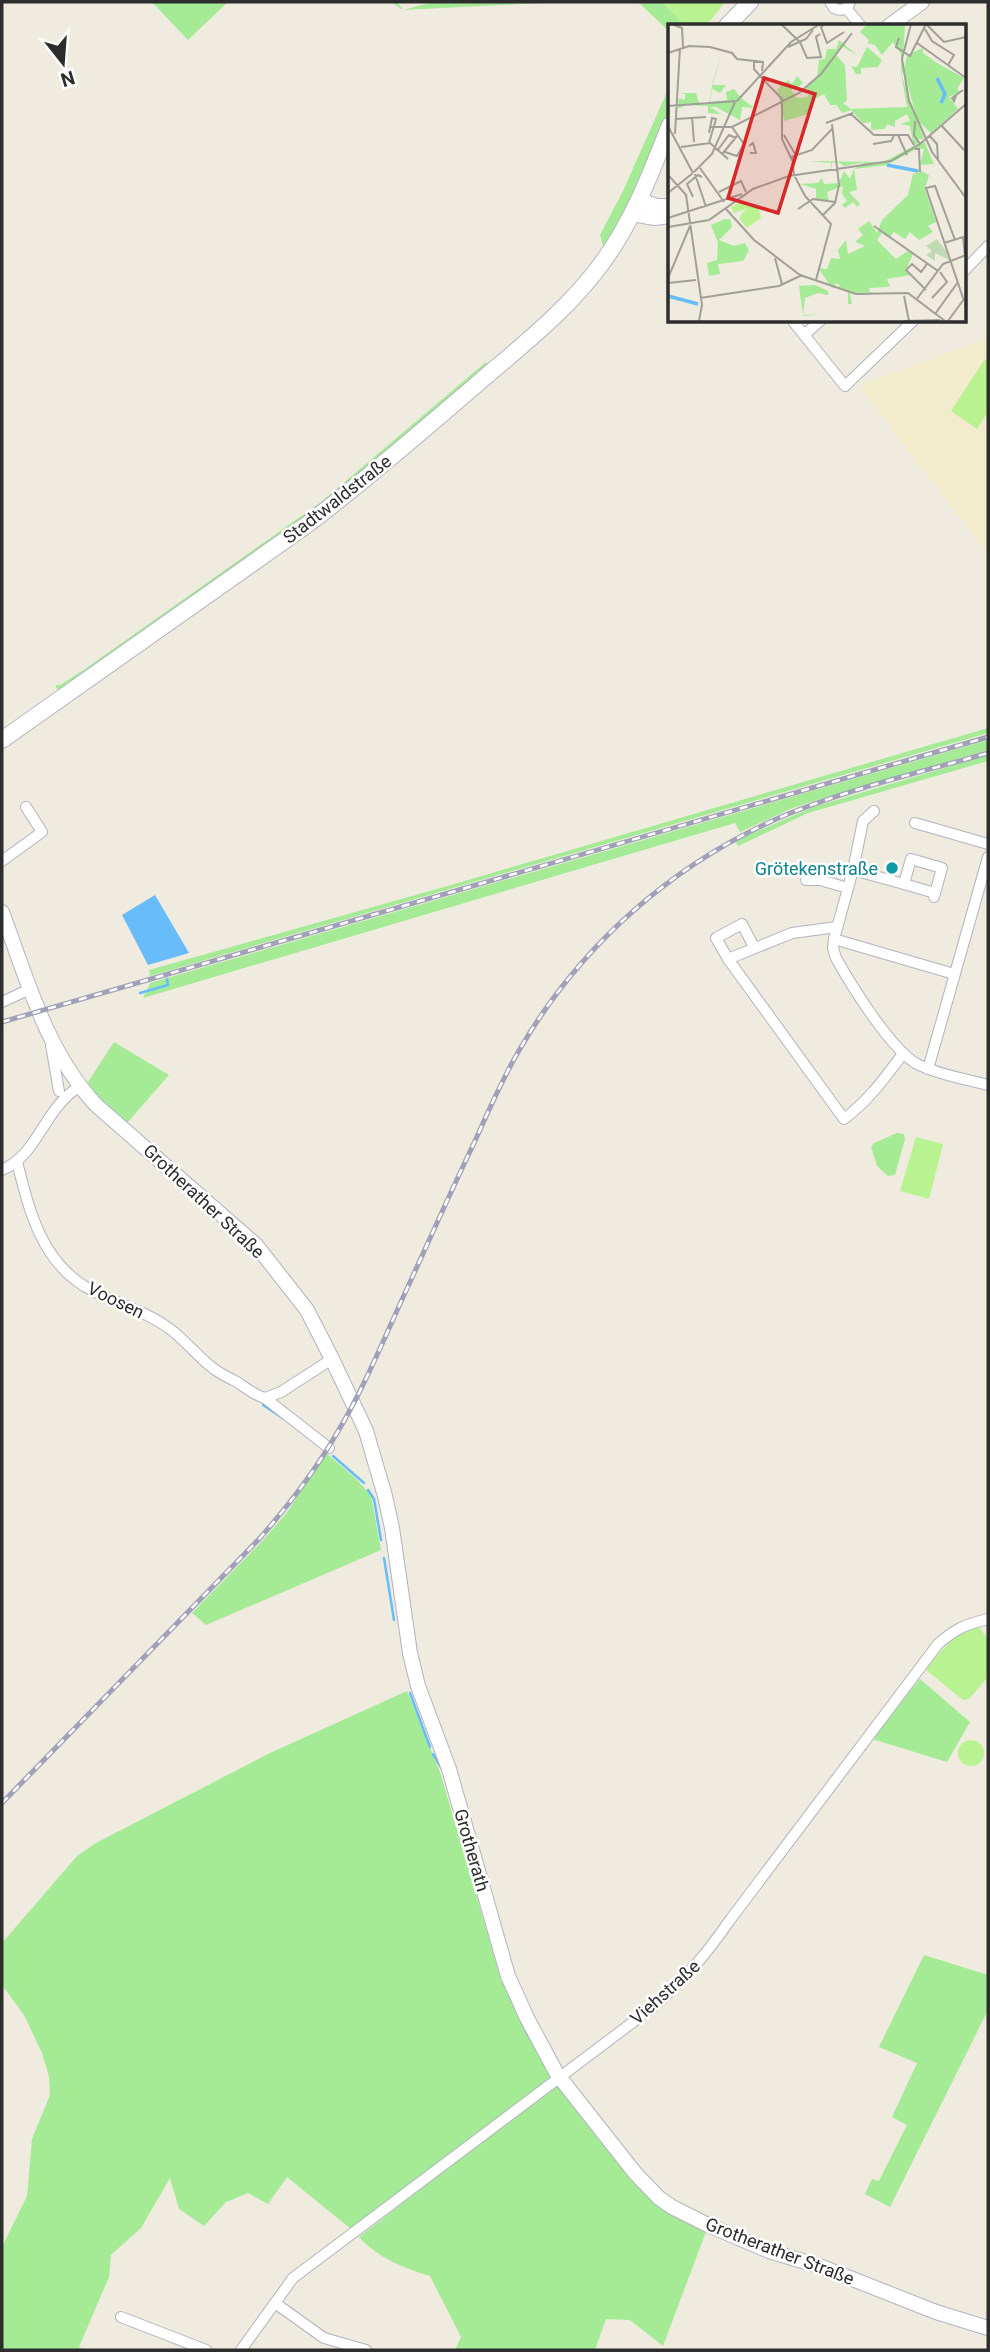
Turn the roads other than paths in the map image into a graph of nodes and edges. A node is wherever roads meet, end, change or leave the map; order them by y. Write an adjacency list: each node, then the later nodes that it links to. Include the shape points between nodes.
1 (750, 2): 5 (main road)
2 (831, 2): 4 (street, via 837,10)
3 (922, 2): 7 (street)
4 (848, 5): 6 (street)
5 (729, 24)
6 (860, 24)
7 (892, 24)
8 (668, 130): 9 (main road, Stadtwaldstraße)
9 (636, 207): 10 (street); 17 (main road, Stadtwaldstraße, via 603,262 558,313 352,491)
10 (668, 215)
11 (988, 246): 12 (street)
12 (965, 270)
13 (794, 322): 16 (street)
14 (819, 322): 16 (street)
15 (910, 322): 16 (street, via 845,386)
16 (804, 335)
17 (2, 740)
18 (26, 807): 23 (street, via 42,832)
19 (874, 811): 24 (street, via 863,821)
20 (915, 823): 21 (street)
21 (988, 844)
22 (988, 857): 33 (street)
23 (2, 861)
24 (853, 870): 26 (street); 27 (street)
25 (806, 880): 27 (street)
26 (904, 884): 26 (street, via 911,859 942,867 934,895)
27 (848, 888): 29 (street)
28 (2, 912): 34 (street)
29 (837, 927): 30 (street); 31 (street, via 792,933)
30 (834, 939): 33 (street); 37 (street, via 841,968)
31 (754, 947): 32 (street); 32 (street, via 742,924 716,938)
32 (728, 959): 37 (street, via 844,1119 876,1090)
33 (954, 974): 38 (street)
34 (30, 989): 35 (street); 36 (street)
35 (2, 1002)
36 (50, 1038): 39 (street, Grotherather Straße); 41 (street)
37 (902, 1055): 38 (street)
38 (928, 1069): 40 (street)
39 (75, 1081): 41 (street); 42 (street); 45 (street, Grotherather Straße, via 96,1105 256,1245 307,1310)
40 (988, 1085)
41 (59, 1091): 42 (street)
42 (54, 1109): 43 (street)
43 (17, 1162): 44 (street); 46 (street, Voosen, via 31,1217 59,1263 83,1285 167,1327 214,1368)
44 (2, 1170)
45 (332, 1359): 46 (street); 48 (street, Grotherather Straße, via 366,1431 385,1496)
46 (265, 1398): 47 (street, Voosen)
47 (329, 1448)
48 (405, 1619): 50 (street, Grotherath, via 418,1686 449,1769 508,1976)
49 (988, 1619): 50 (street, Viehstraße, via 952,1631 938,1644 696,1966 653,2007)
50 (558, 2075): 51 (street, Viehstraße, via 293,2278); 52 (street, Grotherather Straße, via 635,2173 666,2202 769,2251)
51 (275, 2303): 57 (street, Viehstraße); 58 (street, via 324,2338)
52 (936, 2312): 54 (street, Grotherather Straße); 55 (street, Grotherather Straße)
53 (121, 2317): 56 (street)
54 (988, 2328)
55 (988, 2336)
56 (206, 2350)
57 (241, 2350)
58 (366, 2350)

